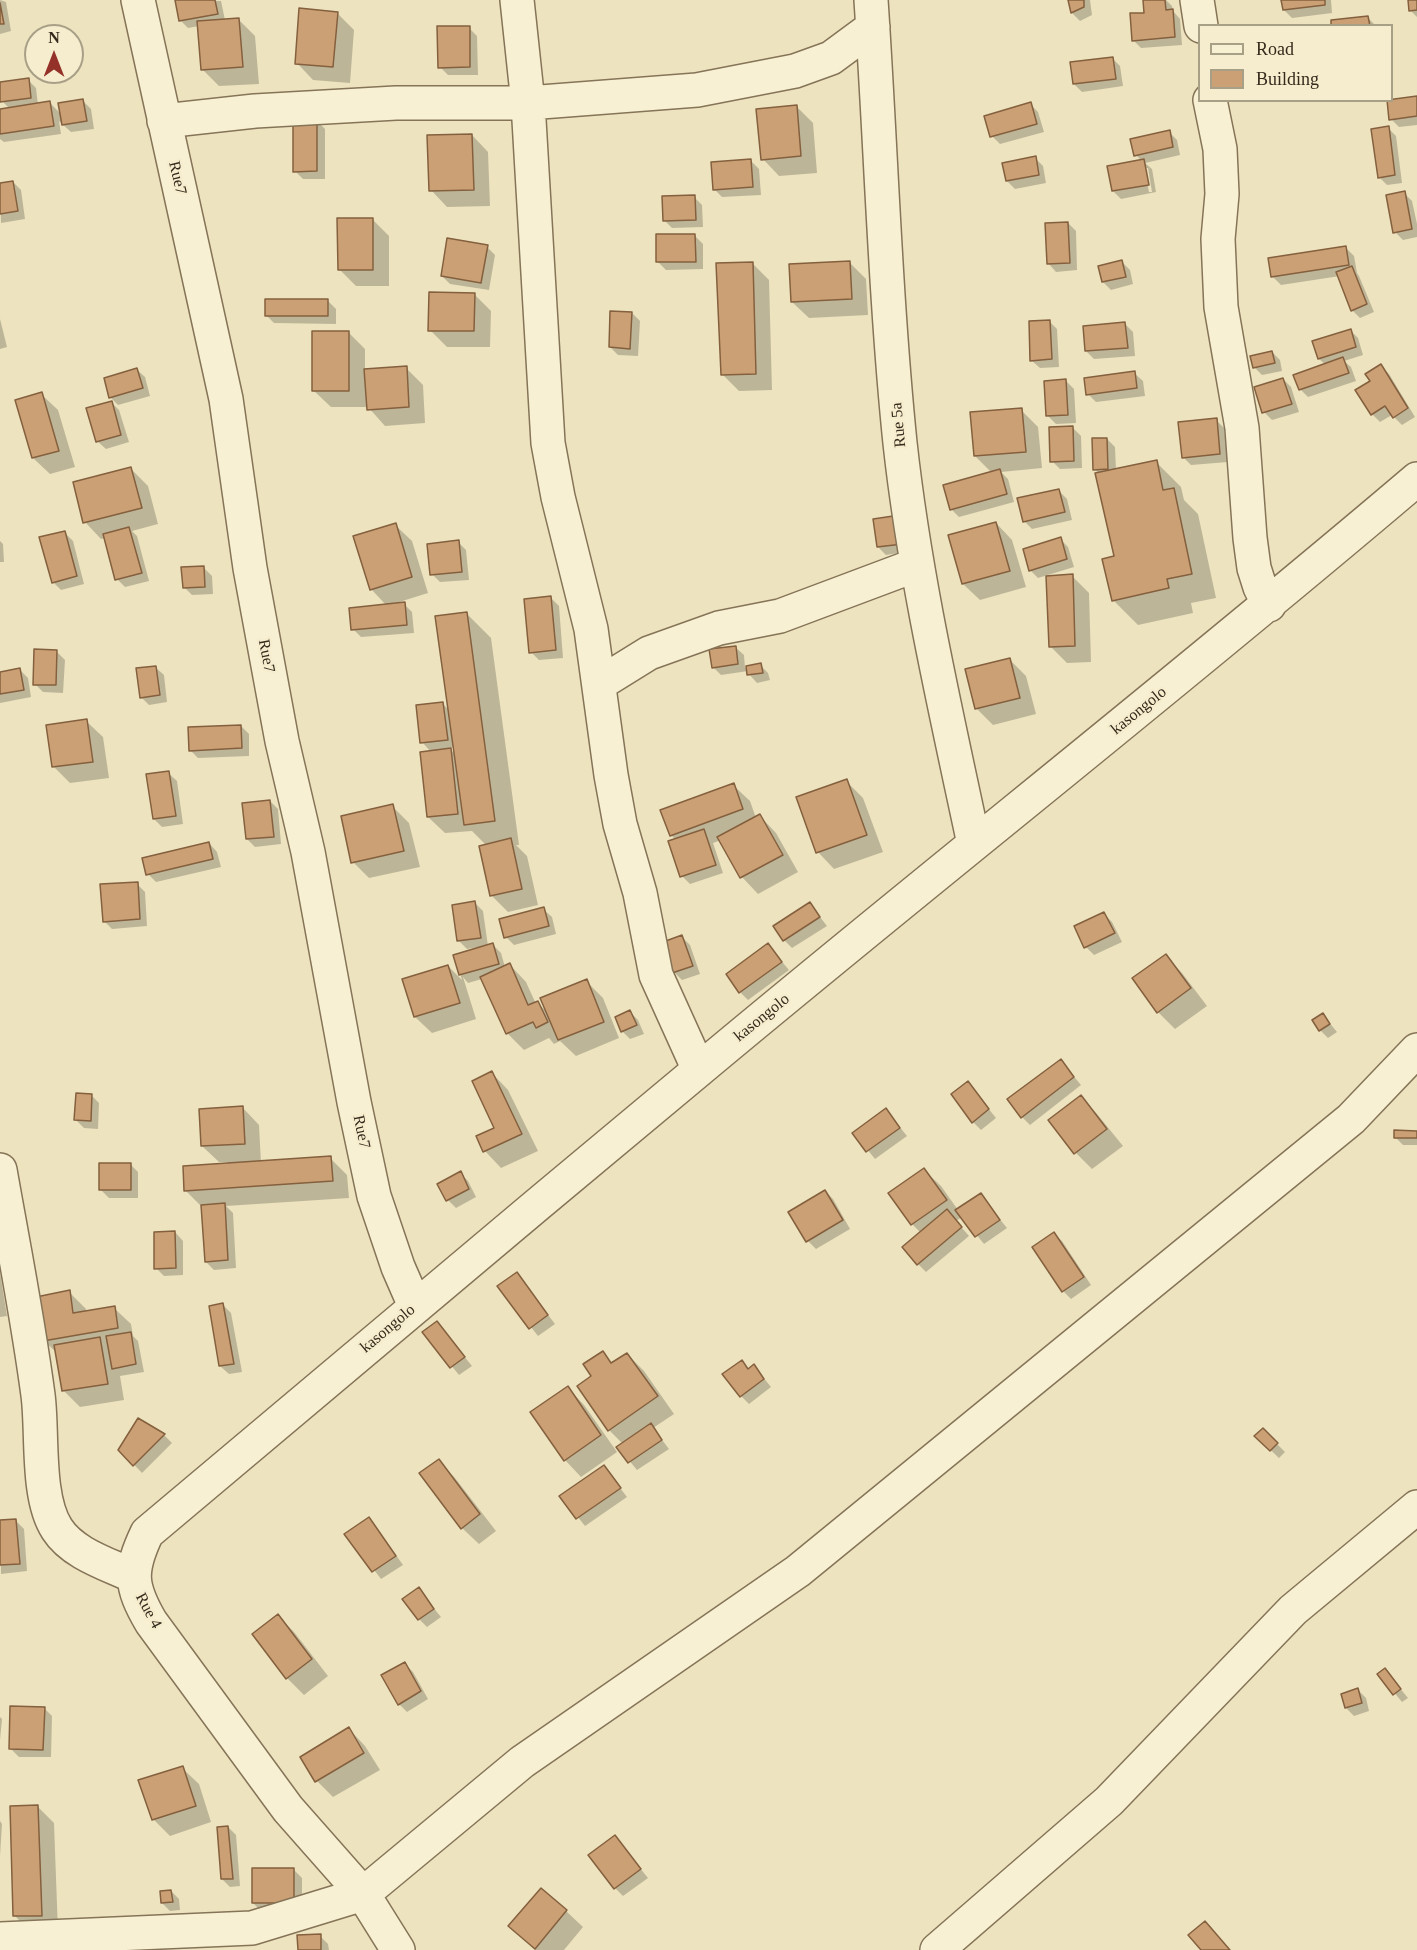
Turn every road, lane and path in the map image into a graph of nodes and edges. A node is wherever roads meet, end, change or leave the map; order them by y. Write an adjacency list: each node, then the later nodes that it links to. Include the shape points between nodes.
1 (138, 0): 8 (street, Rue7)
2 (518, 0): 7 (street)
3 (1197, 0): 5 (street)
4 (872, 13): 7 (street, via 831,58 795,70 697,90); 10 (street, Rue 5a, via 890,321)
5 (1201, 24)
6 (1210, 102): 11 (street, via 1220,149 1221,307 1242,428 1254,568)
7 (528, 103): 8 (street, via 396,103); 12 (street, via 548,443 591,629)
8 (164, 121): 17 (street, Rue7, via 226,399 252,580 354,1102 372,1185 398,1267)
9 (1417, 479): 11 (street, kasongolo)
10 (916, 565): 12 (street, via 780,616 719,628 649,653); 13 (street, Rue 5a)
11 (1269, 605): 13 (street, kasongolo)
12 (599, 684): 15 (street, via 618,814 640,893 656,975)
13 (974, 844): 15 (street, kasongolo)
14 (1417, 1050): 20 (street, via 1351,1119 798,1571 522,1762)
15 (699, 1070): 17 (street, kasongolo)
16 (0, 1170): 19 (street, Rue 4, via 38,1396 48,1508 57,1529 76,1549)
17 (416, 1305): 19 (street, kasongolo, via 147,1533)
18 (1417, 1507): 23 (street, via 1293,1610 1109,1801)
19 (133, 1576): 20 (street, Rue 4, via 139,1601 151,1622 288,1809)
20 (363, 1894): 21 (street, via 252,1928); 22 (street, Rue 4)
21 (0, 1939)
22 (399, 1950)
23 (937, 1950)

